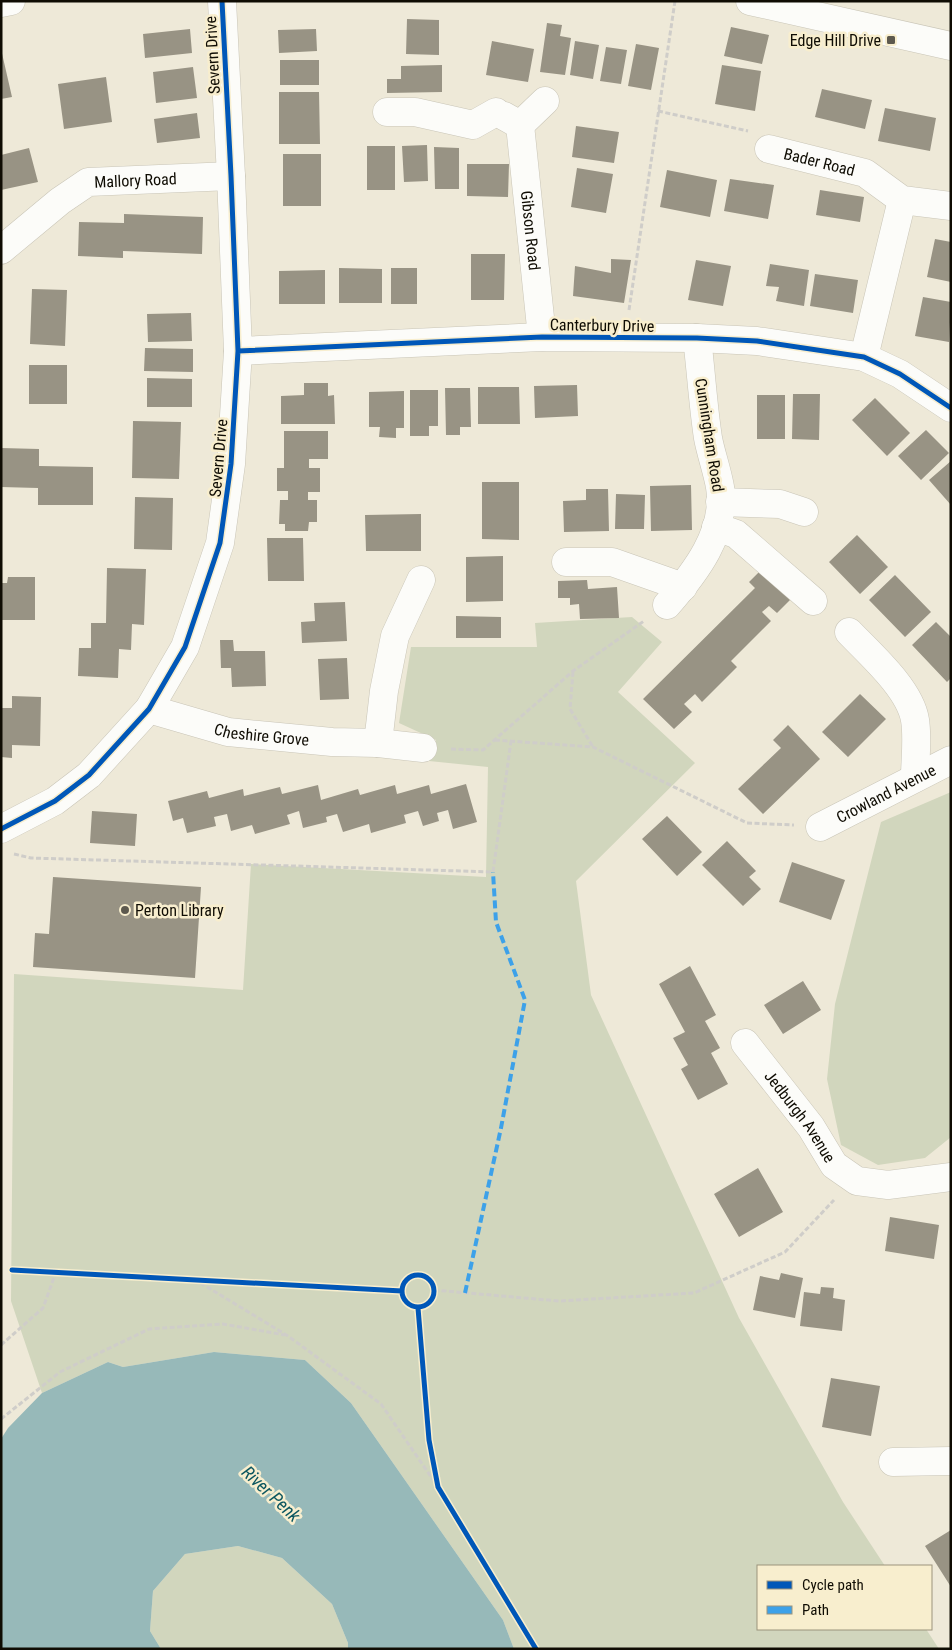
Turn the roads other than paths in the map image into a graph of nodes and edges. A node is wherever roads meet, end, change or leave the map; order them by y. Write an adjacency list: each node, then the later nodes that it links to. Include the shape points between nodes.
1 (11, 1): 4 (street)
2 (222, 1): 10 (street, Severn Drive)
3 (750, 1): 5 (street)
4 (1, 3)
5 (951, 46)
6 (545, 101): 8 (street)
7 (387, 112): 8 (street, via 415,112 473,125 490,108)
8 (520, 125): 14 (street, Gibson Road)
9 (769, 149): 11 (street, Bader Road, via 865,172)
10 (231, 176): 13 (street, Mallory Road, via 88,182); 16 (street, Severn Drive)
11 (902, 200): 12 (street); 17 (street)
12 (951, 206)
13 (1, 250)
14 (542, 337): 15 (street, Canterbury Drive); 16 (street, Canterbury Drive)
15 (697, 338): 17 (street, Canterbury Drive, via 757,341); 20 (street, Cunningham Road, via 708,439 720,488)
16 (238, 351): 25 (street, Severn Drive, via 231,464 220,543 185,647)
17 (864, 357): 18 (street, Canterbury Drive, via 900,374)
18 (951, 408)
19 (804, 512): 20 (street, via 780,504)
20 (718, 514): 21 (street, Cunningham Road, via 710,544 675,596 612,562); 23 (street, via 736,534)
21 (566, 562)
22 (421, 580): 26 (street, via 395,636)
23 (813, 600)
24 (849, 632): 29 (street, via 900,687 911,704 916,721)
25 (149, 710): 26 (street, Cheshire Grove, via 228,732 332,742); 31 (street, Severn Drive, via 89,775)
26 (378, 742): 27 (street, Cheshire Grove)
27 (422, 748)
28 (951, 760): 29 (street, Crowland Avenue)
29 (915, 778): 30 (street, Crowland Avenue)
30 (820, 827)
31 (5, 841)
32 (745, 1043): 33 (street, Jedburgh Avenue, via 811,1127 834,1165 857,1181 888,1186)
33 (951, 1177)
34 (951, 1461): 35 (street)
35 (893, 1462)

